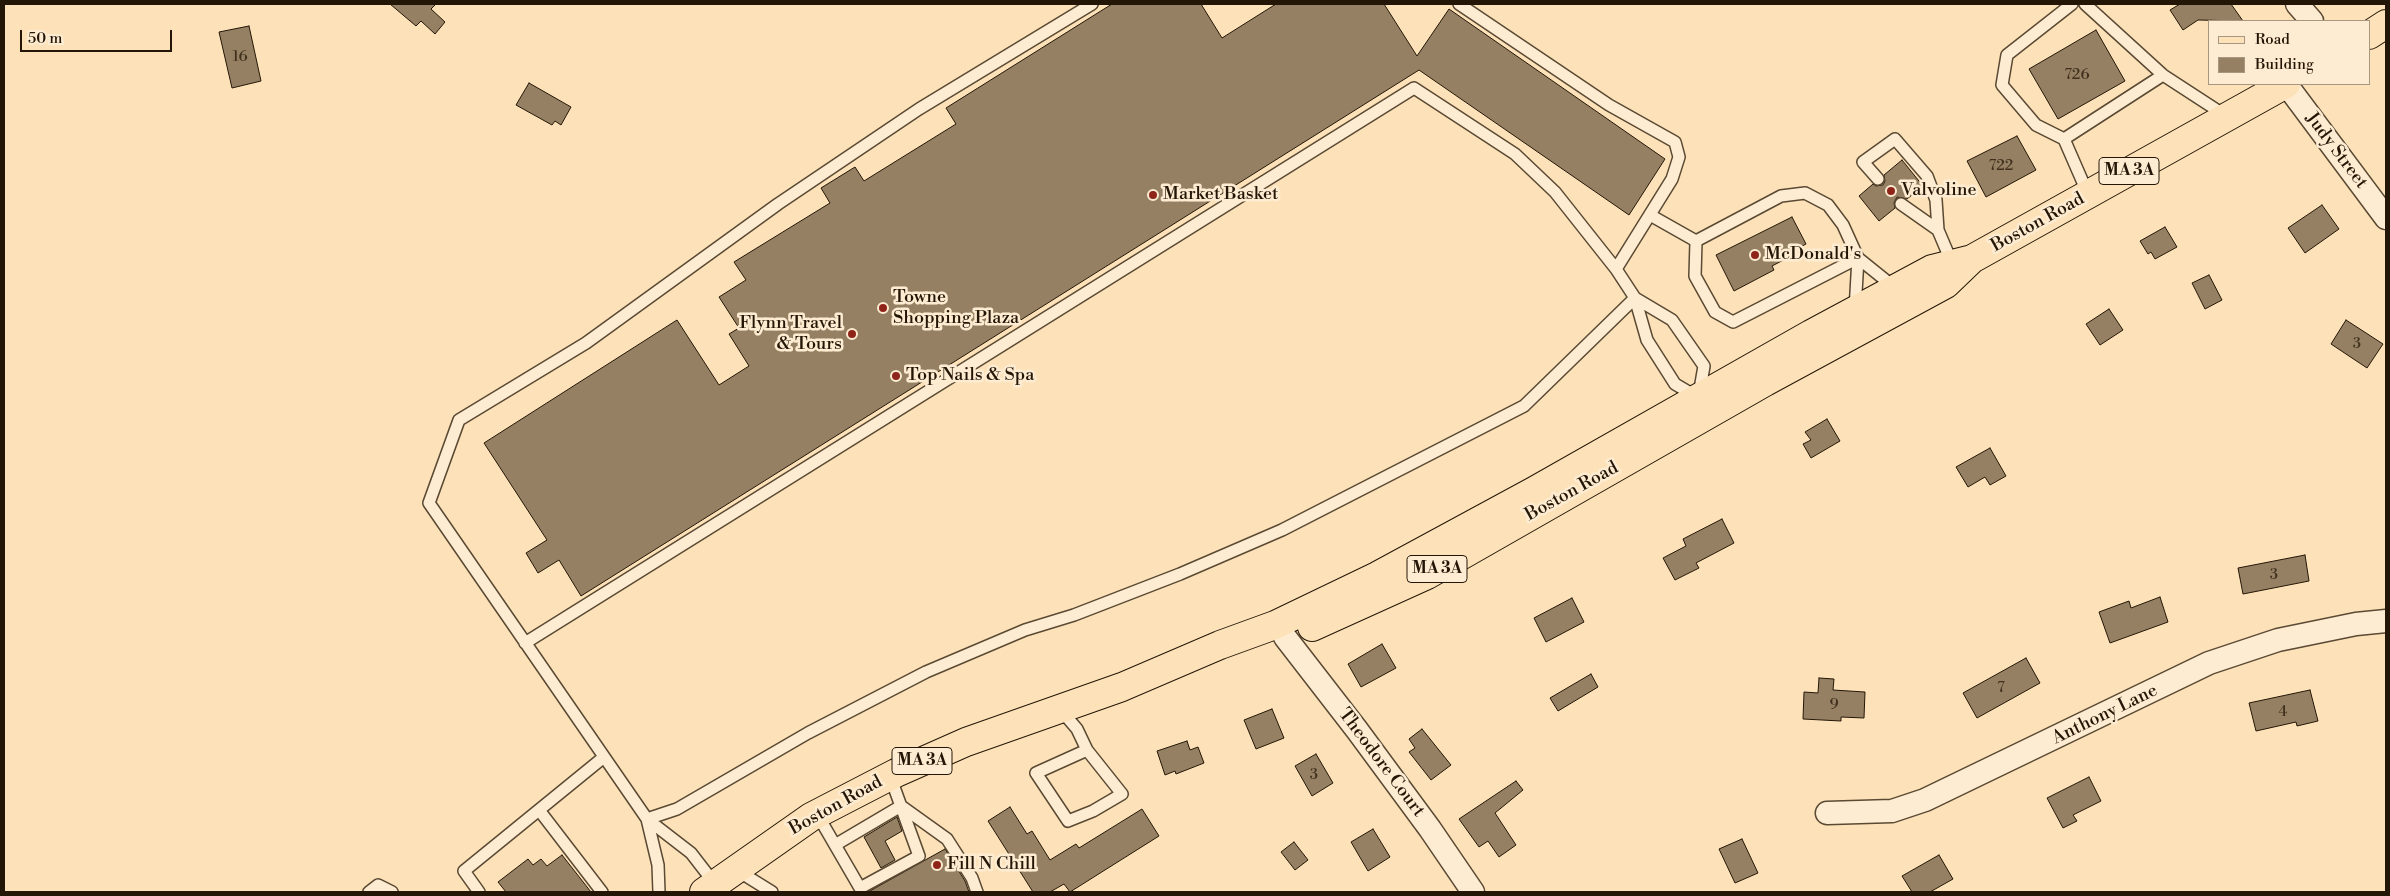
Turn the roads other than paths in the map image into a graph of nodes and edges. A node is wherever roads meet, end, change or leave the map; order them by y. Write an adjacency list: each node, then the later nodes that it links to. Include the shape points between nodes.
1 (1092, 4): 30 (lane, via 919,109 778,204 586,343 459,420 429,503)
2 (1459, 4): 17 (lane, via 1609,104 1675,142 1679,158 1672,179)
3 (2072, 4): 13 (lane, via 2007,55 2002,85 2036,125)
4 (2085, 4): 9 (lane)
5 (2297, 4): 6 (street)
6 (2311, 20)
7 (2386, 24): 8 (main road)
8 (2370, 34)
9 (2163, 75): 12 (lane); 13 (lane)
10 (2284, 85): 12 (main road, Boston Road / MA 3A)
11 (2287, 85): 18 (street, Judy Street)
12 (2227, 117): 15 (main road, Boston Road / MA 3A)
13 (2064, 139): 15 (lane)
14 (1878, 179): 19 (lane, via 1863,162 1895,139 1927,176 1936,200)
15 (2088, 194): 22 (main road, Boston Road / MA 3A)
16 (1901, 204): 19 (lane)
17 (1650, 215): 20 (lane); 23 (lane)
18 (2386, 218)
19 (1938, 230): 22 (lane)
20 (1696, 242): 21 (lane, via 1781,196 1805,193 1828,205 1843,224); 21 (lane, via 1695,276 1715,312 1733,322)
21 (1858, 258): 24 (lane); 26 (lane)
22 (1962, 261): 24 (main road, Boston Road / MA 3A, via 1932,269); 27 (main road, Boston Road / MA 3A, via 1946,284)
23 (1616, 269): 25 (lane); 30 (lane, via 1554,192 1515,154 1414,88)
24 (1896, 289): 26 (main road, Boston Road / MA 3A)
25 (1635, 298): 27 (lane, via 1647,340 1675,384); 27 (lane, via 1672,320 1704,366); 40 (lane, via 1524,406 1282,530 1180,574 1074,615 1025,630 926,672 808,733 677,809)
26 (1856, 310): 27 (main road, Boston Road / MA 3A)
27 (1702, 407): 29 (main road, Boston Road / MA 3A, via 1427,575); 31 (main road, Boston Road / MA 3A, via 1377,576 1275,625)
28 (2386, 621): 38 (street, Anthony Lane, via 2278,640 2209,663 1925,800 1892,811)
29 (1285, 637): 31 (main road, Boston Road / MA 3A, via 1206,664); 51 (street, Theodore Court, via 1369,746)
30 (525, 643): 34 (lane)
31 (1148, 676): 32 (main road, Boston Road / MA 3A)
32 (1059, 708): 33 (lane, via 1077,729); 35 (main road, Boston Road / MA 3A, via 966,742)
33 (1087, 750): 33 (lane, via 1036,773 1068,821 1122,794)
34 (604, 757): 37 (lane); 40 (lane)
35 (890, 776): 36 (lane); 39 (main road, Boston Road / MA 3A)
36 (901, 806): 41 (lane); 43 (lane, via 919,856); 50 (lane, via 947,839 972,878)
37 (539, 810): 46 (lane, via 464,871); 47 (lane)
38 (1827, 813)
39 (817, 814): 41 (lane); 42 (main road, Boston Road / MA 3A)
40 (647, 819): 42 (lane, via 691,853); 48 (lane, via 658,865)
41 (835, 845): 43 (lane)
42 (718, 882): 49 (lane)
43 (856, 890)
44 (369, 892): 45 (lane, via 378,885)
45 (392, 892)
46 (478, 892)
47 (602, 892)
48 (659, 892)
49 (772, 892)
50 (977, 892)
51 (1473, 892)

